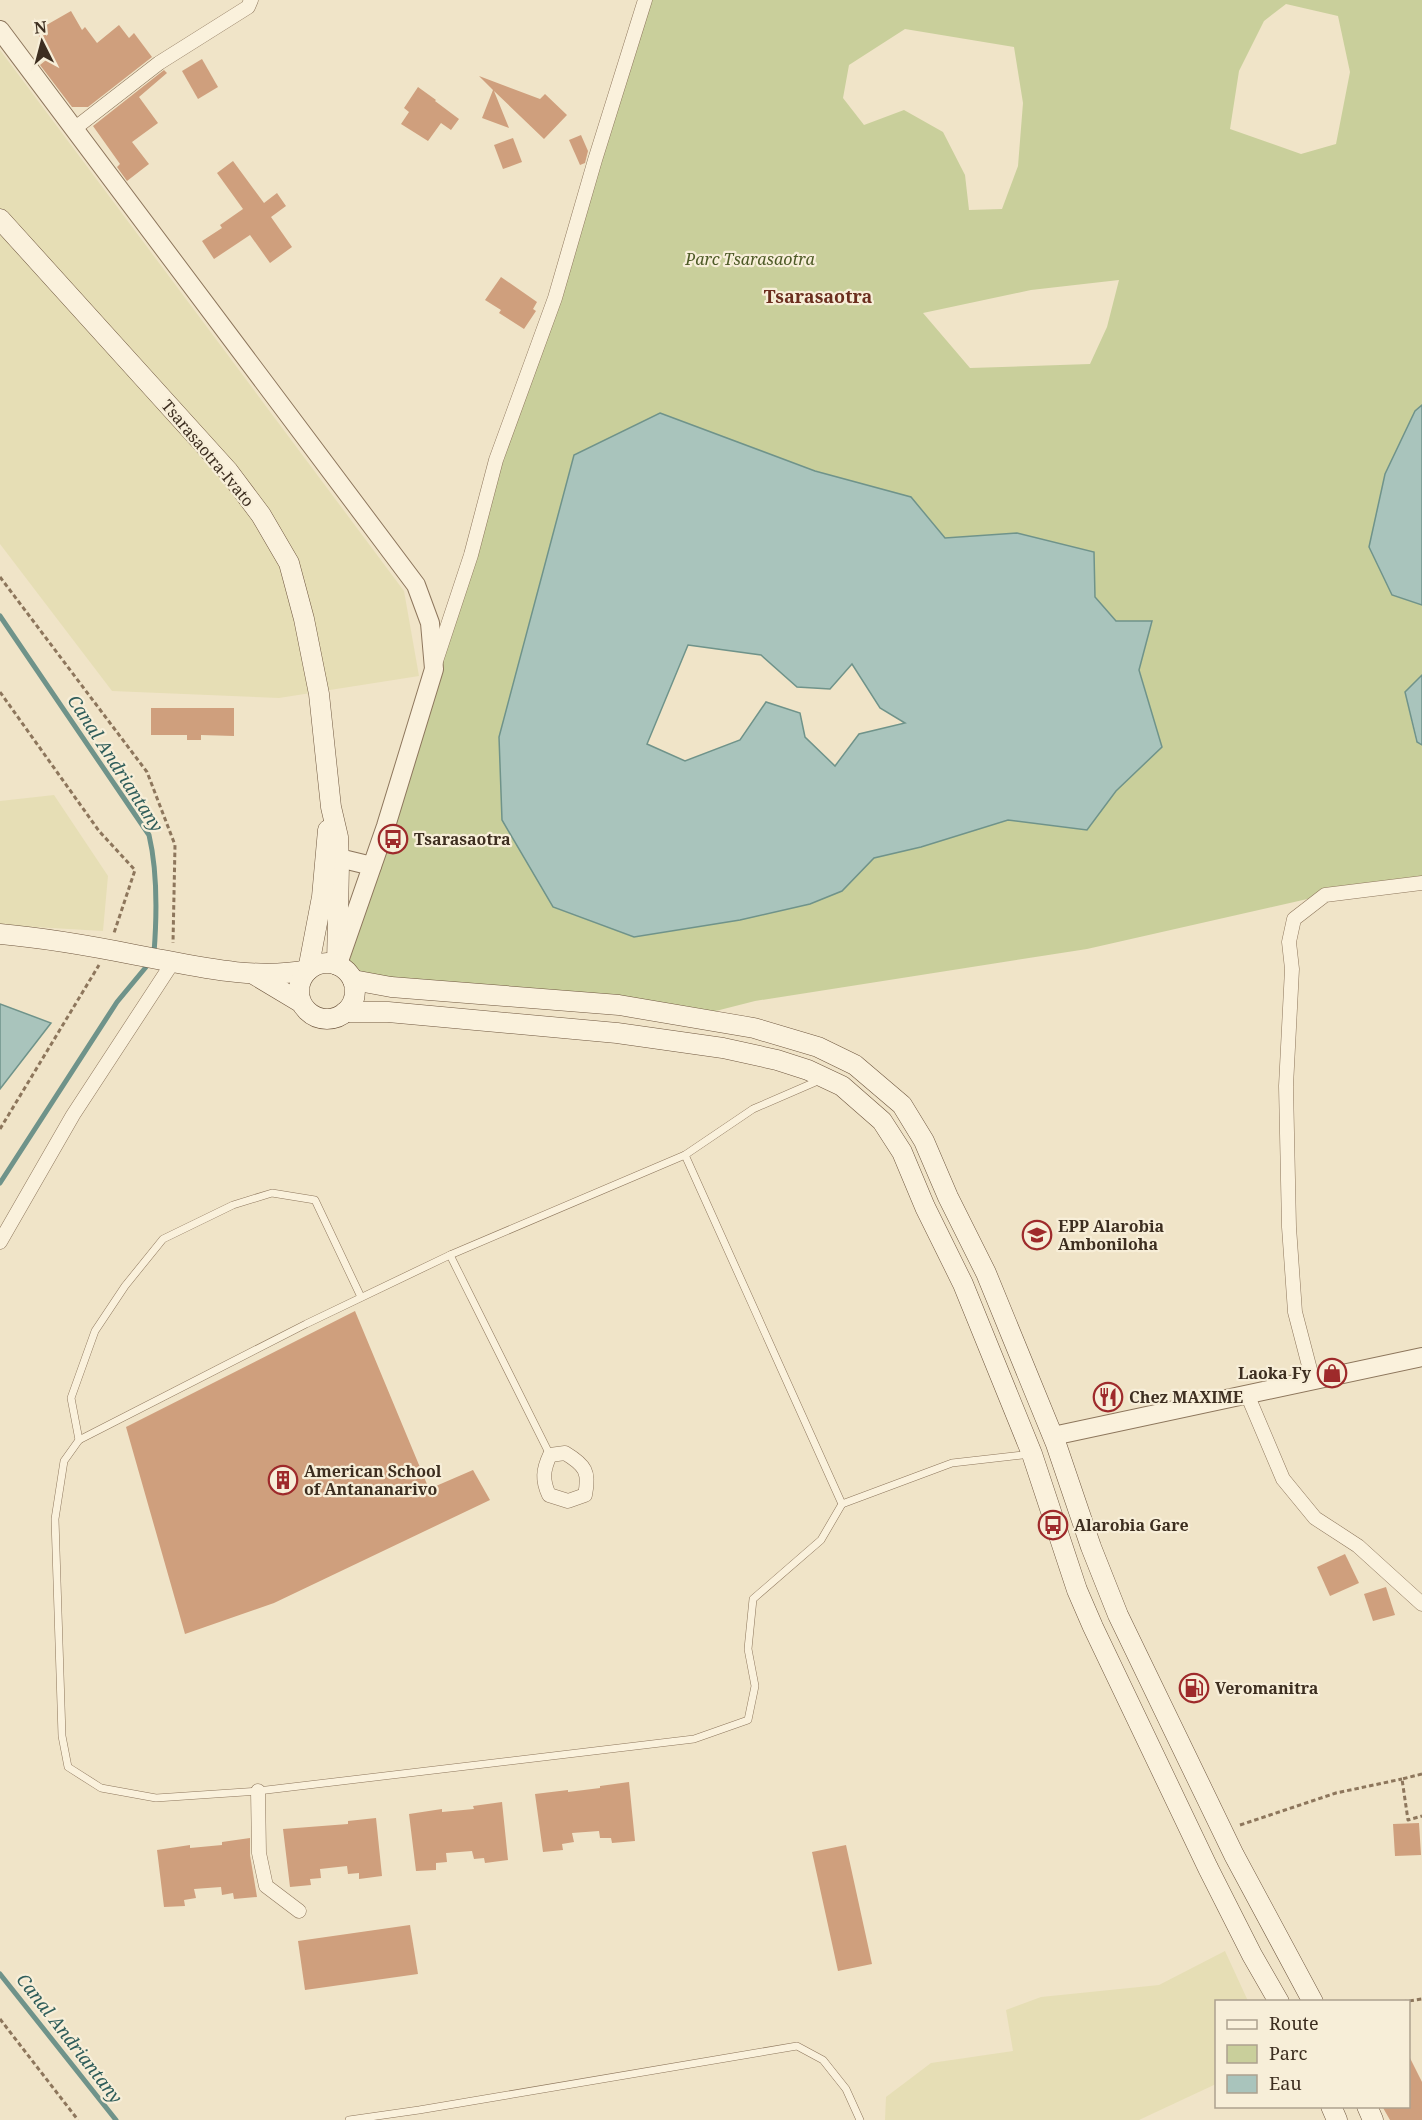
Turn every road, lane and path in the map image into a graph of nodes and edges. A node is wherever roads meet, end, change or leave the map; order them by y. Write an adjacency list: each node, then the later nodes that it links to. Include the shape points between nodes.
1 (251, 0): 4 (street, via 248,7 159,63)
2 (645, 0): 7 (street, via 555,298 496,460 471,555)
3 (0, 30): 4 (street)
4 (74, 129): 7 (street, via 416,585 430,623)
5 (0, 219): 9 (main road, Tsarasaotra-Ivato, via 228,471 261,515 289,563 319,694)
6 (0, 577): 15 (path, via 147,772 175,845)
7 (434, 669): 11 (street)
8 (0, 692): 14 (path, via 99,831 135,870)
9 (331, 807): 10 (main road); 17 (main road, via 322,897)
10 (339, 858): 11 (street); 16 (main road)
11 (372, 866): 16 (street)
12 (1422, 883): 29 (street, via 1324,895 1294,919 1289,942 1292,969 1286,1086 1289,1227 1295,1312)
13 (0, 934): 14 (main road)
14 (109, 949): 15 (main road); 23 (path)
15 (173, 962): 18 (main road); 25 (street, via 73,1115)
16 (338, 965): 17 (main road, via 322,963); 19 (main road)
17 (308, 970): 18 (main road); 20 (main road, via 300,984)
18 (255, 975): 20 (main road)
19 (353, 980): 21 (main road, via 355,998); 31 (main road, via 391,987 619,1005 754,1028 818,1047 855,1065 902,1105 924,1141 986,1273)
20 (300, 1002): 21 (main road, via 305,1010 320,1018)
21 (345, 1012): 22 (main road, via 388,1012 617,1033 748,1052)
22 (825, 1078): 24 (lane, via 753,1109); 33 (main road, via 842,1086 882,1121 902,1152 963,1284)
23 (0, 1129)
24 (685, 1155): 26 (lane); 35 (lane)
25 (0, 1242)
26 (450, 1255): 27 (lane); 34 (lane)
27 (361, 1297): 32 (lane); 32 (lane, via 315,1200 272,1193 233,1205 163,1239 95,1331 71,1398)
28 (1422, 1357): 29 (street)
29 (1313, 1381): 30 (street)
30 (1247, 1394): 31 (street); 36 (street, via 1283,1479 1315,1518 1358,1546)
31 (1053, 1436): 41 (main road, via 1118,1615)
32 (79, 1440): 39 (lane, via 64,1461 55,1519 62,1736 68,1767 101,1788 156,1798)
33 (1029, 1448): 35 (lane, via 952,1463); 43 (main road, via 1093,1627 1208,1868)
34 (550, 1455)
35 (842, 1504): 39 (lane, via 821,1540 753,1599 748,1649 755,1686 748,1720 694,1739)
36 (1422, 1604)
37 (1422, 1774): 38 (path)
38 (1402, 1779): 40 (path, via 1408,1820); 41 (path, via 1336,1793)
39 (258, 1791): 42 (street, via 259,1853 266,1886)
40 (1422, 1816)
41 (1223, 1832): 44 (main road)
42 (299, 1911)
43 (1278, 2000)
44 (1312, 2000)
45 (0, 2019): 47 (path)
46 (419, 2110): 48 (lane); 49 (lane); 50 (lane, via 797,2046 823,2060 846,2089)
47 (78, 2120)
48 (349, 2120)
49 (423, 2120)
50 (860, 2120)

